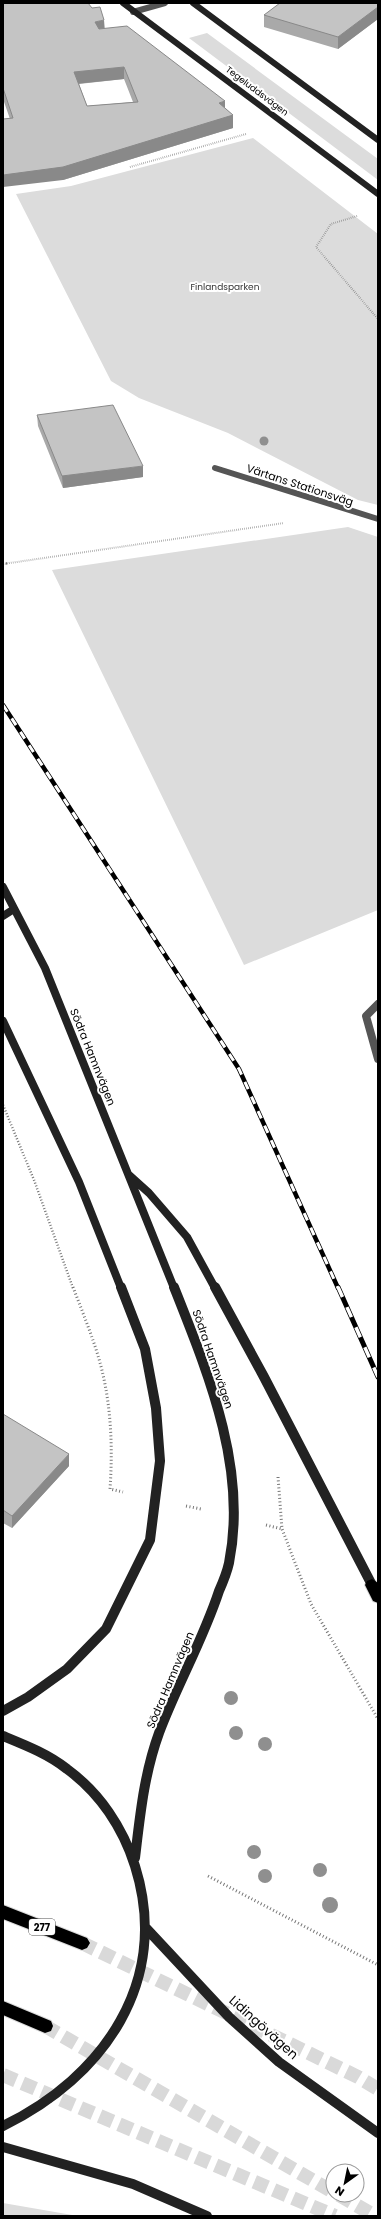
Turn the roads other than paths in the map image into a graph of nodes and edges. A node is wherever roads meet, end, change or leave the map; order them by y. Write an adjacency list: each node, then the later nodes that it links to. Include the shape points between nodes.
1 (124, 3): 4 (main road, Tegeluddsvägen)
2 (165, 3): 4 (street)
3 (193, 3): 5 (main road)
4 (134, 12): 6 (main road, Tegeluddsvägen)
5 (378, 140)
6 (378, 194)
7 (215, 468): 8 (street, Värtans Stationsväg)
8 (378, 519)
9 (3, 887): 11 (main road, Södra Hamnvägen)
10 (3, 907): 11 (main road)
11 (14, 908): 12 (main road); 16 (main road, Södra Hamnvägen, via 45,968)
12 (3, 916)
13 (378, 1004): 15 (street, via 366,1016)
14 (3, 1020): 18 (main road, via 79,1182 145,1349 156,1408 160,1461 150,1540 106,1628 67,1669 28,1697)
15 (378, 1058)
16 (126, 1173): 17 (main road, via 149,1193 187,1237 264,1377); 20 (main road, Södra Hamnvägen, via 198,1348 224,1430 234,1517 229,1563 213,1610 159,1734 143,1791)
17 (375, 1591)
18 (3, 1711)
19 (3, 1736): 20 (main road, via 49,1756 81,1779 107,1807)
20 (135, 1858): 22 (main road, via 144,1900)
21 (3, 1912): 23 (highway, 277)
22 (145, 1927): 26 (main road, via 139,1975 114,2032 87,2067 71,2082 34,2109); 27 (main road, Lidingövägen, via 229,2017 279,2062)
23 (82, 1943)
24 (3, 2008): 25 (highway)
25 (45, 2026)
26 (3, 2126)
27 (378, 2133)
28 (3, 2147): 29 (main road, via 86,2168 183,2204)
29 (207, 2216)

